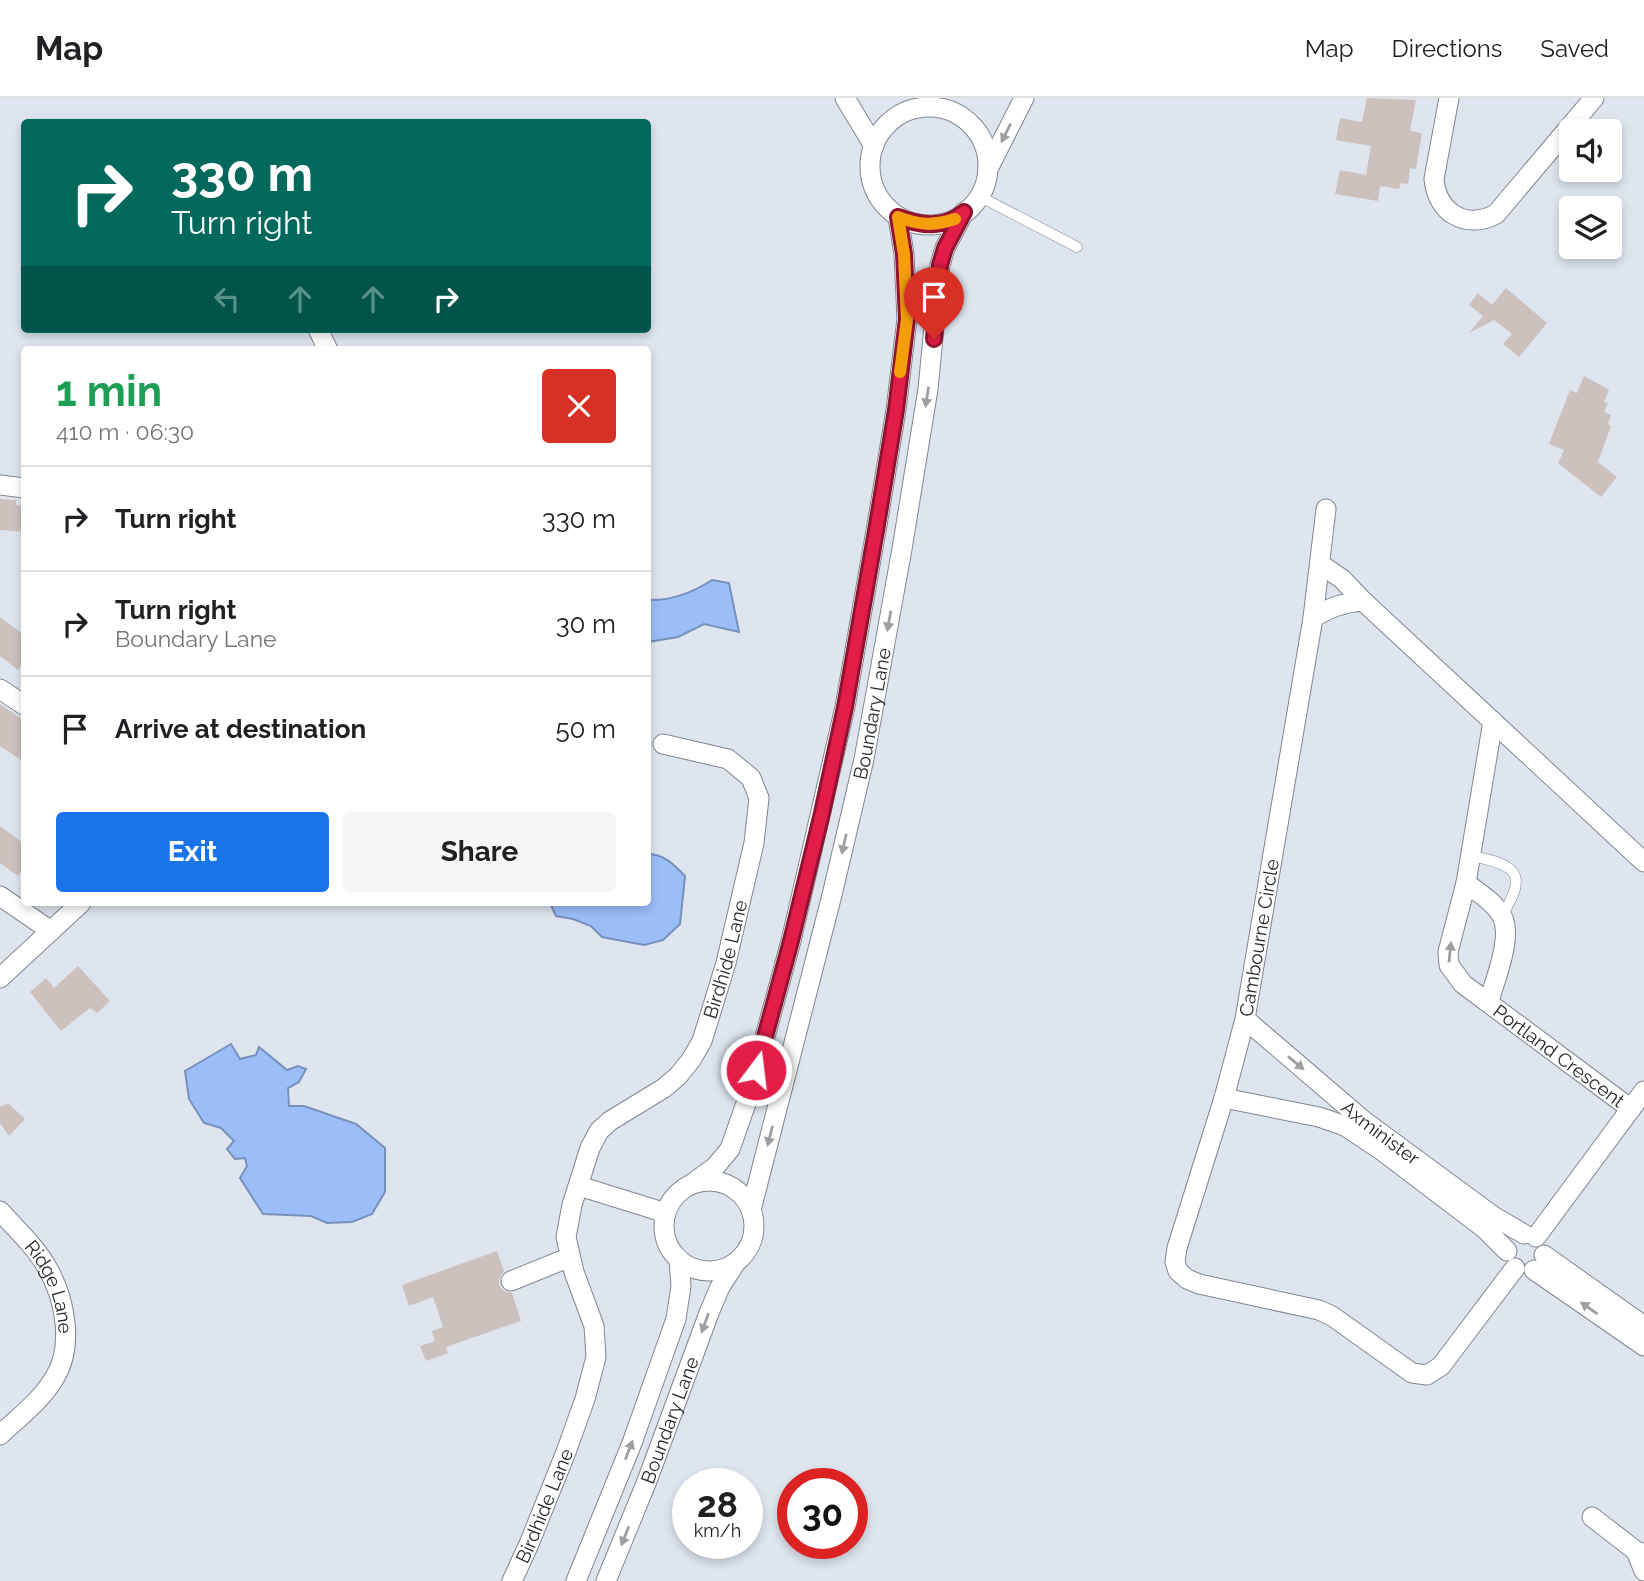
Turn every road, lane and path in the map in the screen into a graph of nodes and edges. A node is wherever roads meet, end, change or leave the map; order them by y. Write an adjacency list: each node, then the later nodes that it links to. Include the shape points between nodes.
1 (845, 98): 8 (street)
2 (966, 98): 7 (street)
3 (1024, 98): 9 (street, one-way to 9)
4 (1449, 98): 5 (street, via 1435,190 1455,216 1479,221 1496,214)
5 (1594, 98)
6 (906, 104): 7 (street); 8 (street)
7 (950, 111): 9 (street, via 978,134)
8 (874, 146): 12 (street, via 873,186 883,204)
9 (988, 169): 10 (street)
10 (979, 196): 11 (street); 13 (lane)
11 (964, 212): 12 (street, via 937,225 917,225); 39 (street, Boundary Lane, one-way to 39, via 940,265 928,389 864,759)
12 (898, 217): 37 (street, Boundary Lane, via 907,319 884,486 845,707 750,1092 730,1149)
13 (1077, 247)
14 (0, 485): 15 (street)
15 (21, 488)
16 (1325, 509): 17 (street, Cambourne Circle)
17 (1320, 564): 18 (street); 19 (street, Cambourne Circle)
18 (1363, 601): 19 (street, via 1329,608); 22 (street)
19 (1313, 618): 33 (street, Cambourne Circle)
20 (0, 688): 21 (street)
21 (21, 703)
22 (1493, 721): 24 (street, Portland Crescent); 25 (street)
23 (663, 744): 38 (street, Birdhide Lane, via 728,759 751,778 759,798 754,843 702,1041 678,1076 599,1131)
24 (1471, 856): 26 (street, Portland Crescent); 29 (lane, via 1497,861 1514,873 1513,899)
25 (1644, 862)
26 (1466, 883): 29 (street); 32 (street, Portland Crescent, one-way to 26, via 1462,984 1449,965 1448,952)
27 (0, 896): 30 (street)
28 (78, 906): 30 (street)
29 (1501, 915): 32 (street, Portland Crescent, via 1503,954)
30 (51, 931): 31 (street)
31 (0, 978)
32 (1489, 1001): 36 (street, Portland Crescent)
33 (1244, 1019): 35 (street, Cambourne Circle); 42 (street, Axminister, one-way to 42, via 1364,1121 1493,1216)
34 (1644, 1091): 36 (street, Cambourne Circle)
35 (1224, 1098): 42 (street, Axminister, via 1345,1126 1485,1229); 42 (street, Cambourne Circle, via 1177,1248 1175,1262 1187,1279 1332,1315 1412,1373 1427,1375 1441,1366)
36 (1631, 1109): 42 (street, Cambourne Circle)
37 (693, 1183): 39 (street, via 721,1182 734,1188); 41 (street, via 679,1191)
38 (579, 1186): 41 (street); 43 (street, Birdhide Lane, via 566,1237)
39 (751, 1210): 45 (street, via 752,1239)
40 (0, 1211): 49 (street, Ridge Lane, via 48,1268 63,1311 66,1340 54,1380)
41 (666, 1213): 44 (street, via 664,1234)
42 (1527, 1253): 47 (street, Axminister); 48 (street, Axminister, one-way to 42)
43 (569, 1258): 46 (street); 53 (street, Birdhide Lane, via 594,1326 596,1357 566,1452)
44 (679, 1260): 45 (street, via 708,1271); 54 (street, Boundary Lane, one-way to 44, via 676,1319)
45 (736, 1262): 55 (street, Boundary Lane, one-way to 55, via 712,1305)
46 (511, 1281)
47 (1644, 1326)
48 (1644, 1346)
49 (0, 1435)
50 (1592, 1517): 51 (street)
51 (1640, 1553): 52 (street)
52 (1644, 1571)
53 (512, 1581)
54 (576, 1581)
55 (606, 1581)

